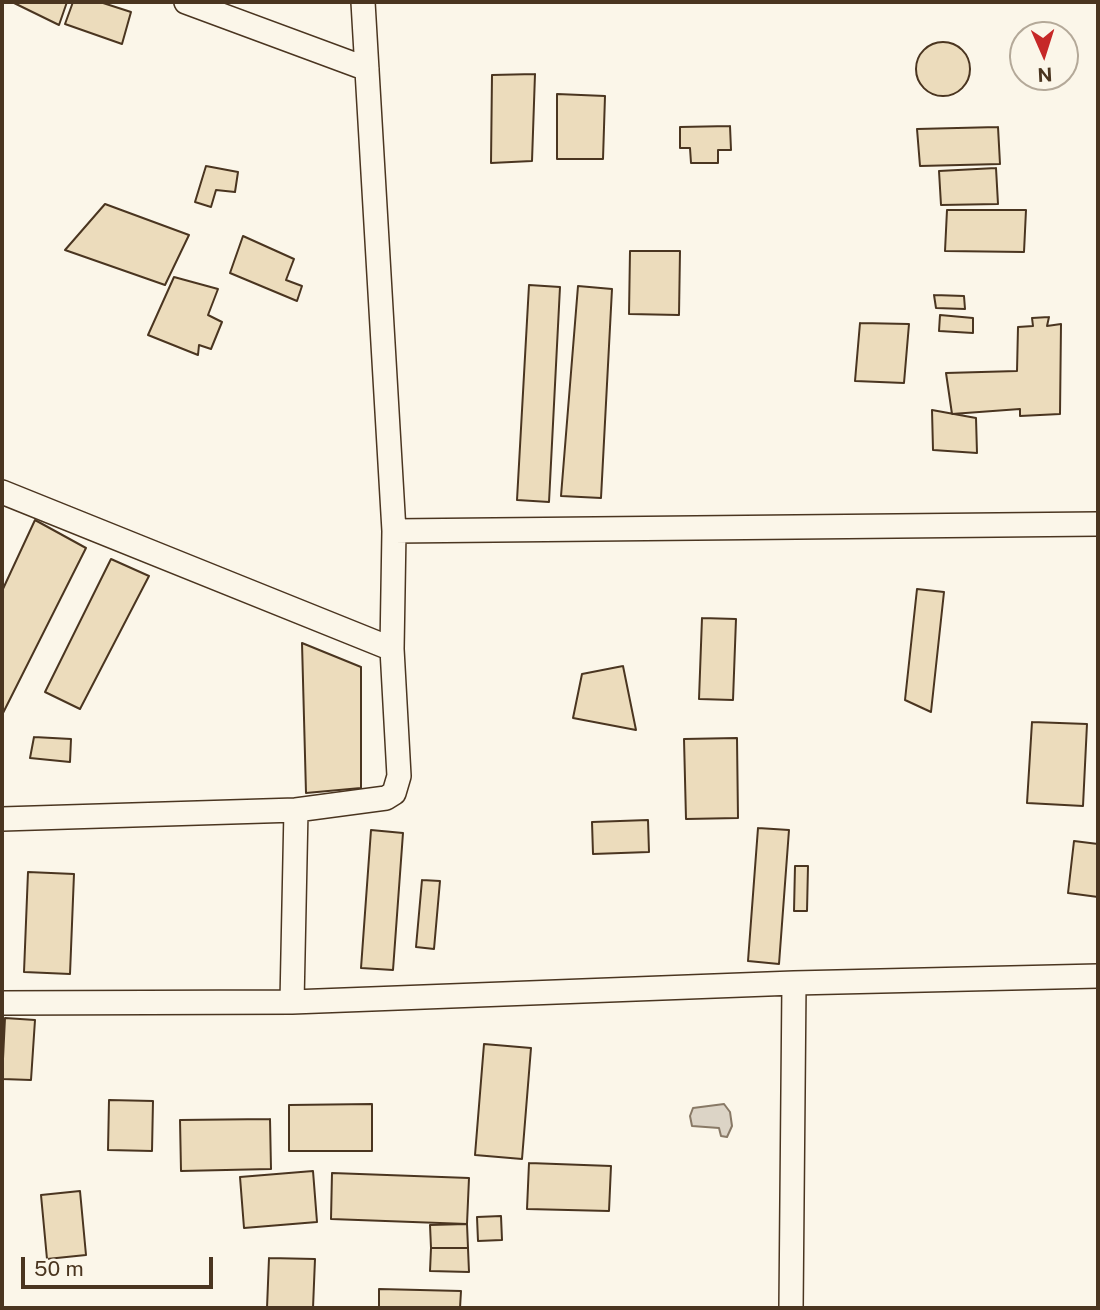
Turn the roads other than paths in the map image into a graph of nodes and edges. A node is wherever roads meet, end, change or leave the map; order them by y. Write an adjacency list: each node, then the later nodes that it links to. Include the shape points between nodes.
1 (186, 2): 3 (street)
2 (363, 2): 3 (street)
3 (367, 69): 6 (street)
4 (2, 492): 7 (street)
5 (1098, 524): 6 (street)
6 (394, 531): 7 (street)
7 (392, 649): 8 (street, via 399,776 394,793 386,799)
8 (296, 810): 9 (street); 12 (street)
9 (2, 820)
10 (1098, 976): 11 (street)
11 (794, 983): 12 (street); 14 (street)
12 (292, 1002): 13 (street)
13 (2, 1003)
14 (791, 1308)

